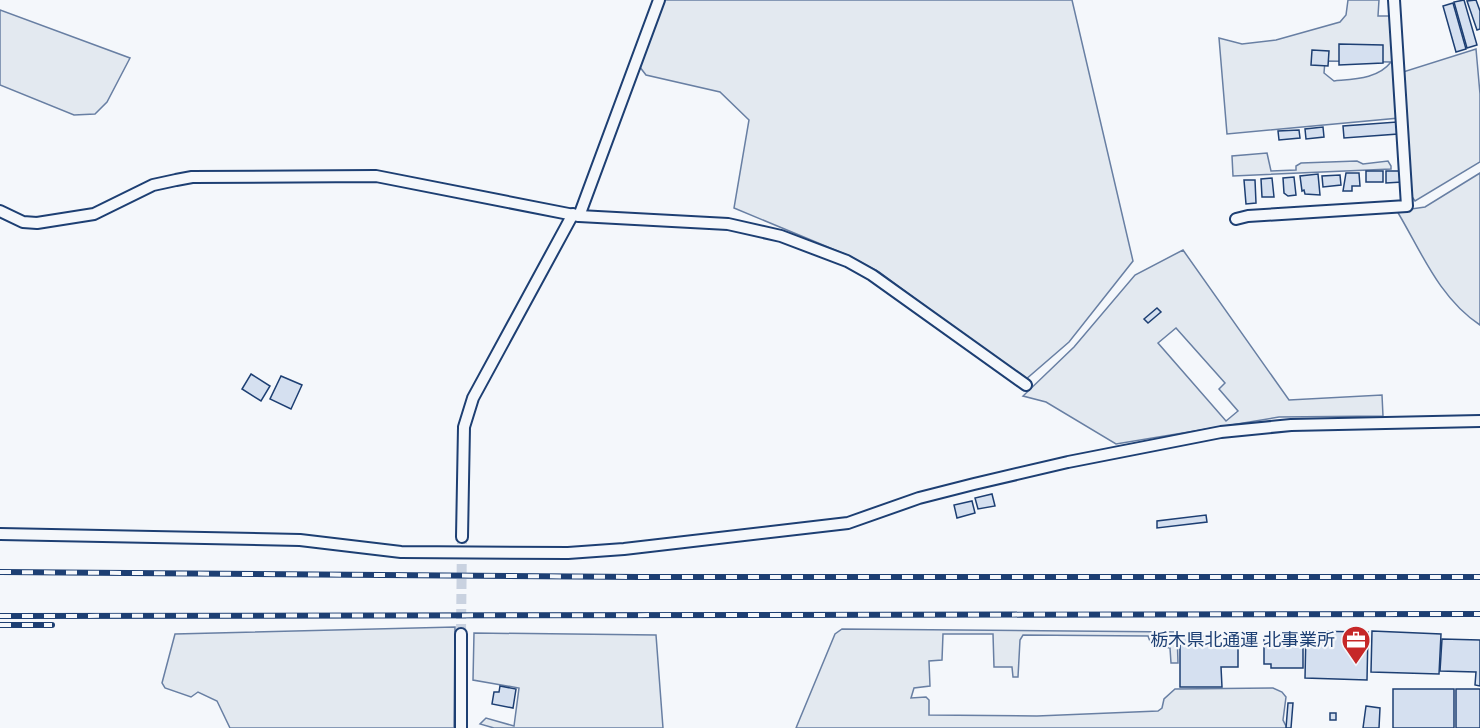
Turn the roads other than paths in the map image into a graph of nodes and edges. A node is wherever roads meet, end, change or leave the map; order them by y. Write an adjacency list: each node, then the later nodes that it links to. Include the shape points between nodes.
1 (659, 0): 4 (street)
2 (1395, 0): 5 (street, via 1407,206)
3 (0, 211): 4 (street, via 23,222 37,223 94,214 153,185 176,180 339,175 411,181)
4 (576, 215): 6 (street, via 728,224 781,236 872,275); 9 (street, via 473,398 464,427)
5 (1236, 219)
6 (1026, 386)
7 (1480, 421): 8 (street, via 1291,425 1221,432 974,484 848,523 624,549 568,553 401,552 300,540)
8 (0, 534)
9 (462, 537)
10 (461, 634): 11 (street)
11 (461, 728)

